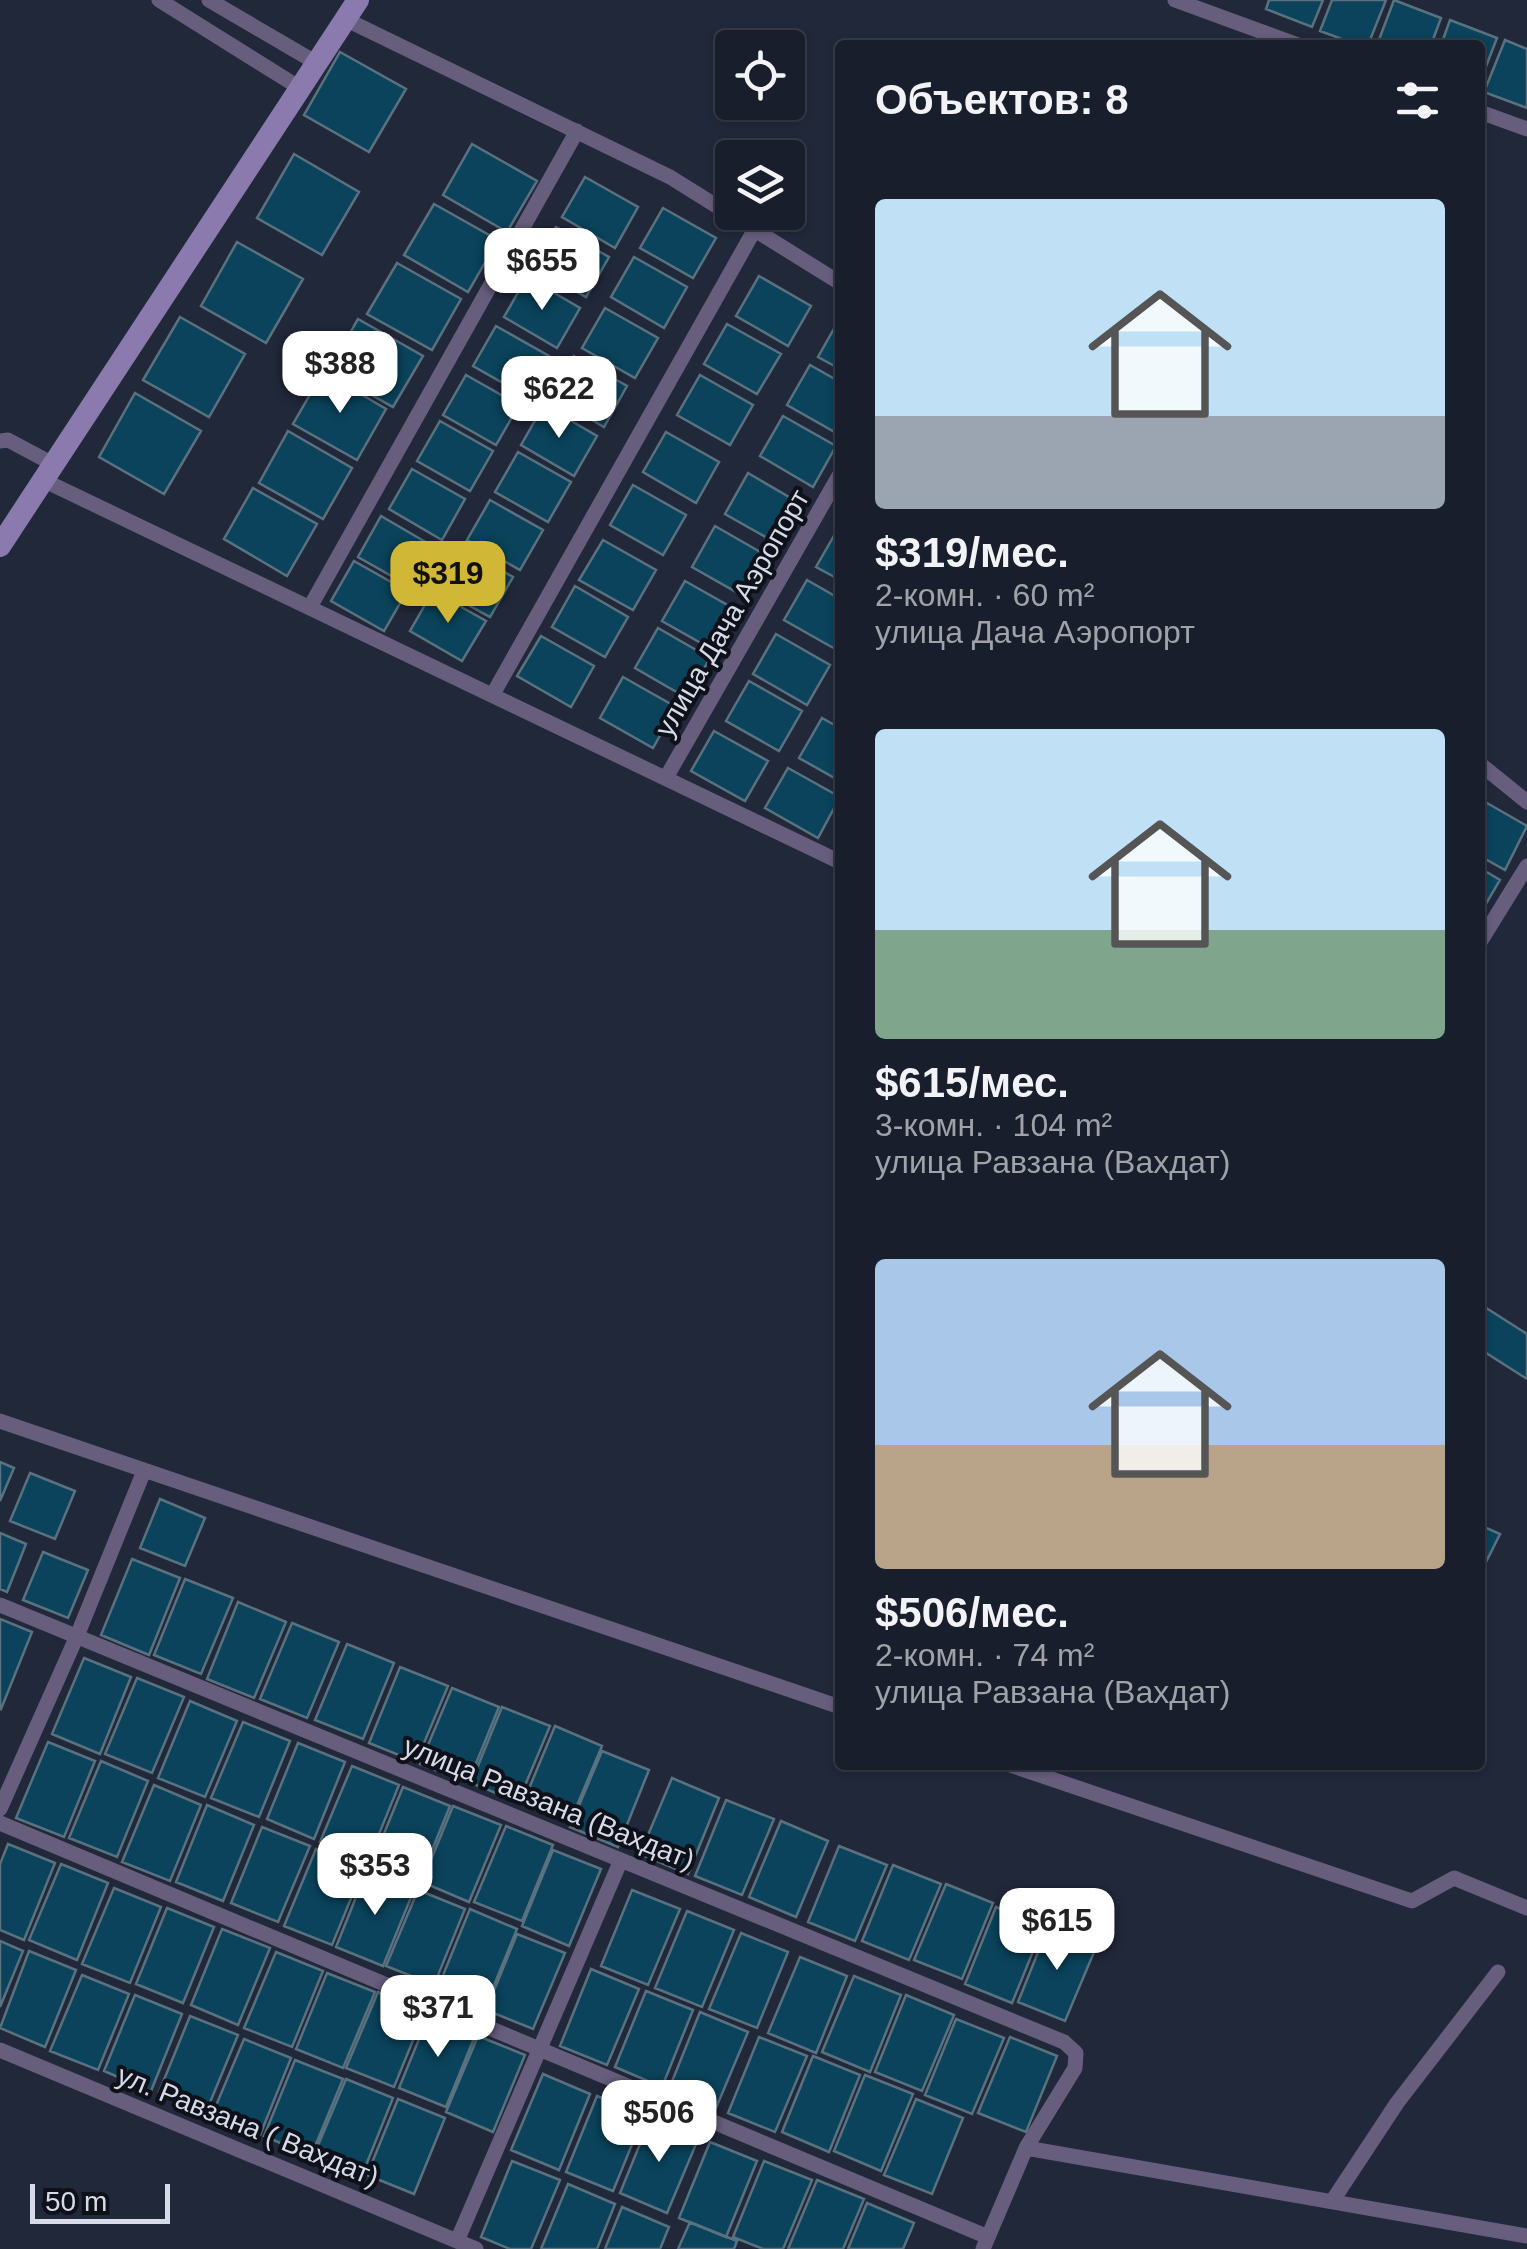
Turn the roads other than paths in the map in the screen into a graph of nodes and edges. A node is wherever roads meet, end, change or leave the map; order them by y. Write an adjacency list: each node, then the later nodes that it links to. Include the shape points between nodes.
1 (158, 0): 7 (street)
2 (209, 0): 6 (street)
3 (1176, 0): 5 (street)
4 (351, 10): 6 (main road); 10 (street)
5 (1284, 40)
6 (315, 62): 7 (main road)
7 (300, 88): 16 (main road)
8 (1485, 114): 9 (street)
9 (1527, 129)
10 (577, 130): 11 (street); 19 (street)
11 (715, 204)
12 (754, 230): 20 (street)
13 (757, 230): 14 (street)
14 (835, 280)
15 (0, 441): 16 (street, улица Дача Аэропорт, via 8,440)
16 (48, 472): 18 (main road); 19 (street, улица Дача Аэропорт)
17 (835, 483): 22 (street, улица Дача Аэропорт)
18 (0, 546)
19 (310, 607): 20 (street, улица Дача Аэропорт)
20 (493, 694): 22 (street, улица Дача Аэропорт)
21 (1485, 768): 23 (street)
22 (667, 776): 24 (street, улица Дача Аэропорт)
23 (1527, 802)
24 (835, 858)
25 (1527, 866): 26 (street)
26 (1485, 934)
27 (0, 1421): 28 (street)
28 (144, 1471): 30 (street); 31 (street)
29 (0, 1604): 30 (street, улица Равзана (Вахдат))
30 (77, 1636): 33 (street); 35 (street, улица Равзана (Вахдат))
31 (835, 1705)
32 (1025, 1770): 36 (street, via 1412,1902 1454,1878)
33 (0, 1808)
34 (0, 1823): 39 (street)
35 (621, 1860): 39 (street); 40 (street, улица Равзана (Вахдат), via 1064,2042 1076,2053 1075,2068)
36 (1527, 1908)
37 (1498, 1972): 41 (street, via 1397,2103)
38 (0, 2050): 43 (street, ул. Равзана ( Вахдат))
39 (542, 2050): 43 (street); 44 (street)
40 (1026, 2148): 41 (street); 44 (street)
41 (1334, 2200): 42 (street)
42 (1527, 2236)
43 (457, 2241): 45 (street, ул. Равзана ( Вахдат))
44 (985, 2243)
45 (476, 2249)

